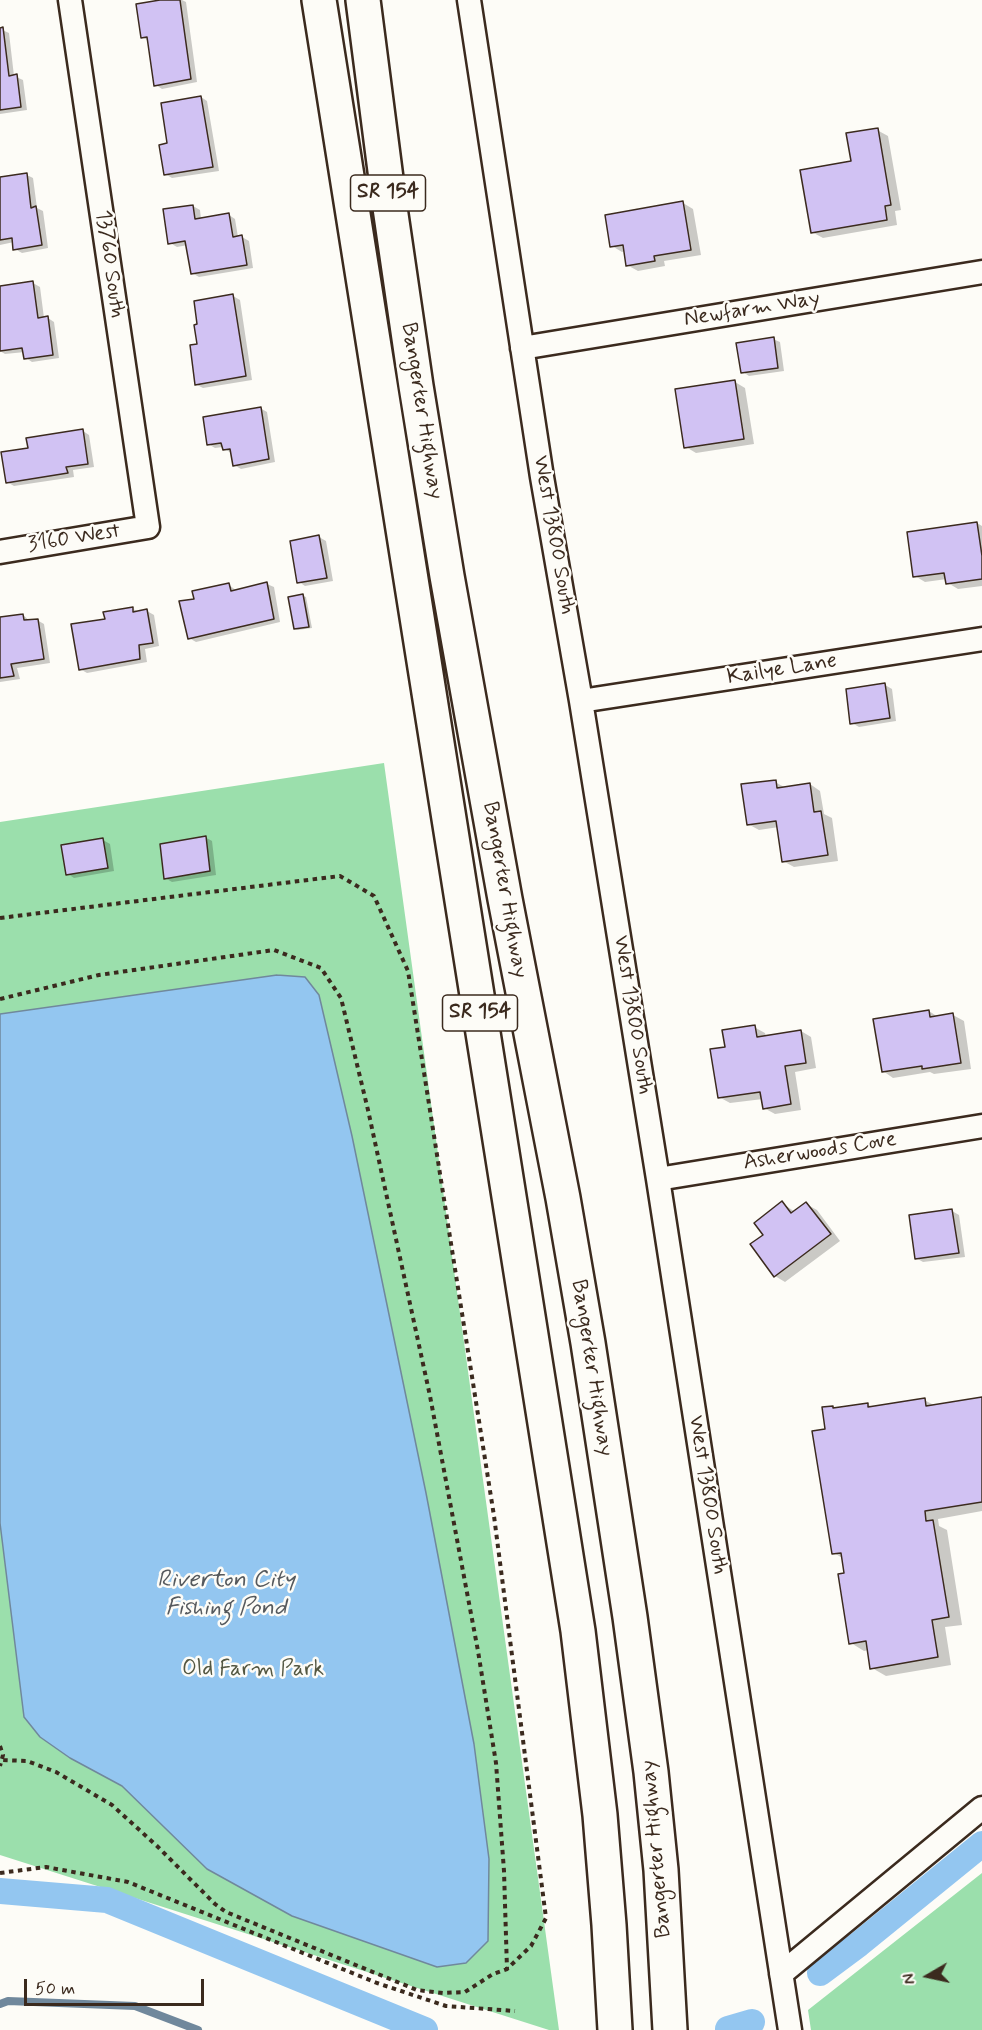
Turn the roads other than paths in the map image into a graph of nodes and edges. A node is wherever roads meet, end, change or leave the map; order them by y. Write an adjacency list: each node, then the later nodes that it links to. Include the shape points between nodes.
1 (70, 0): 7 (street, 13760 South)
2 (319, 0): 15 (highway, Bangerter Highway / SR 154, via 578,1631 600,1815)
3 (363, 0): 16 (highway, Bangerter Highway / SR 154, via 398,262 444,554 563,1198 627,1594 661,1870)
4 (469, 0): 6 (street, West 13800 South)
5 (982, 272): 6 (street, Newfarm Way)
6 (522, 348): 10 (street, West 13800 South)
7 (148, 527): 8 (street, 3160 West)
8 (0, 552)
9 (982, 639): 10 (street, Kailye Lane)
10 (581, 701): 12 (street, West 13800 South)
11 (982, 1126): 12 (street, Asherwoods Cove)
12 (658, 1179): 14 (street, West 13800 South)
13 (982, 1808): 14 (street)
14 (781, 1974): 17 (street, West 13800 South)
15 (615, 2030)
16 (670, 2030)
17 (790, 2030)

